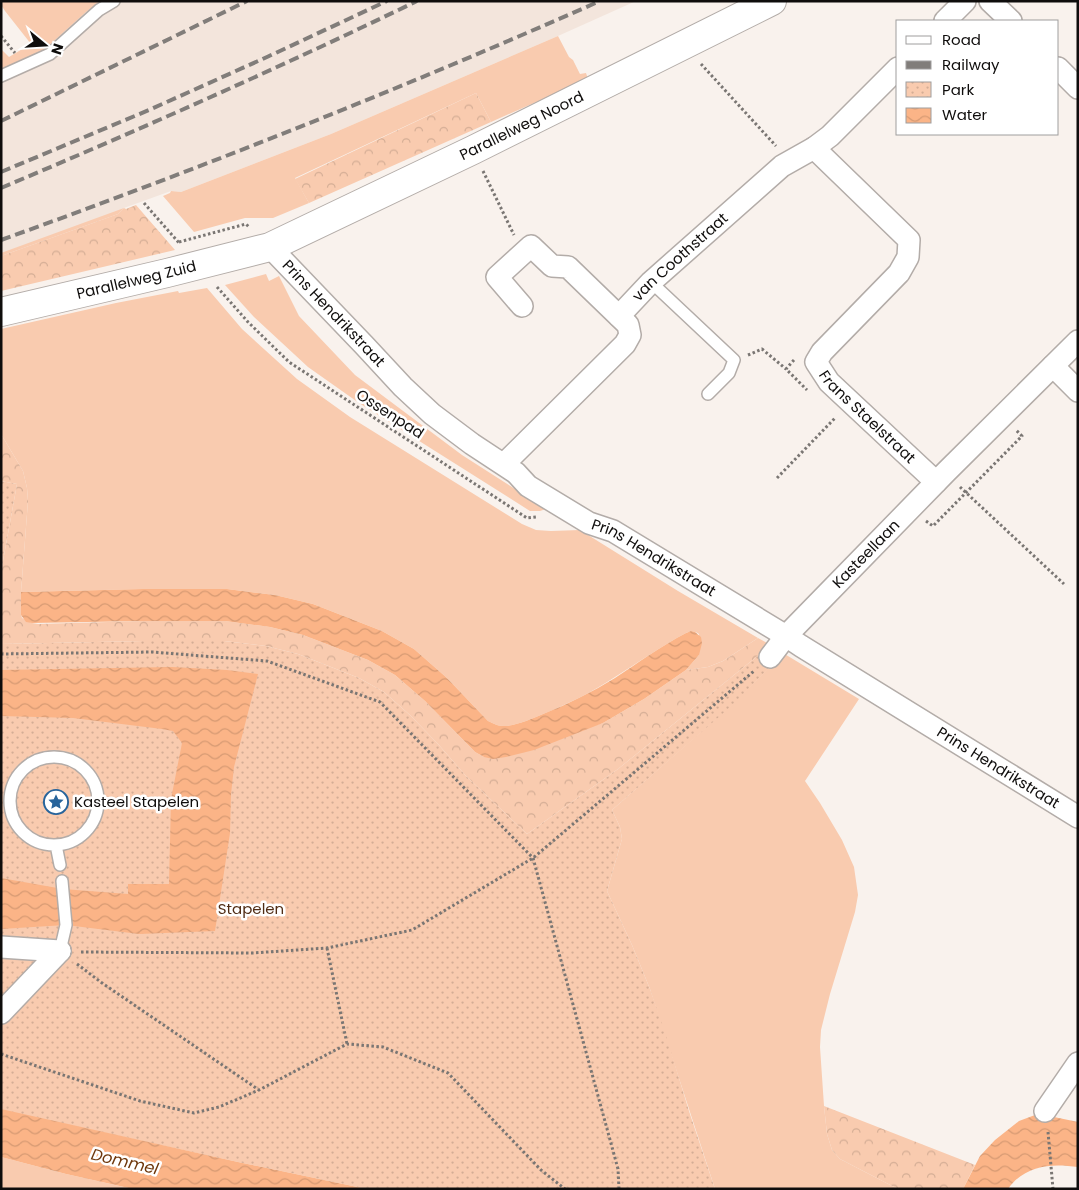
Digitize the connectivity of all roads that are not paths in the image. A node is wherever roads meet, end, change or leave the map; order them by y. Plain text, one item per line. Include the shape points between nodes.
1 (114, 1) edge
2 (772, 1) edge
3 (965, 1) edge
4 (990, 1) edge
5 (946, 20) edge
6 (1009, 20) edge
7 (1059, 69) edge
8 (896, 70) edge
9 (1, 76) edge
10 (1078, 88) edge
11 (814, 148) junction
12 (270, 247) junction
13 (651, 282) junction
14 (522, 306) dead end
15 (1, 312) edge
16 (619, 316) junction
17 (1078, 341) edge
18 (1053, 366) junction
19 (1078, 391) edge
20 (708, 394) dead end
21 (504, 464) junction
22 (941, 477) junction
23 (786, 636) junction
24 (770, 657) road end
25 (1078, 817) edge
26 (56, 845) junction
27 (60, 865) dead end
28 (62, 885) dead end
29 (1, 947) edge
30 (60, 952) junction
31 (1, 1013) edge
32 (1078, 1063) edge
33 (1046, 1111) road end

1 - 9 lane via 99,10 50,54
2 - 12 street, Parallelweg Noord via 474,150
3 - 5 street
4 - 6 street
7 - 10 street
8 - 11 street, van Coothstraat
11 - 13 street, van Coothstraat via 782,166
11 - 22 street, Frans Staelstraat via 909,240 908,257 898,273 816,362 829,382
12 - 15 street, Parallelweg Zuid
12 - 21 street, Prins Hendrikstraat via 432,414
13 - 16 street, van Coothstraat
13 - 20 lane via 734,360 729,373
14 - 16 street via 497,278 531,246 552,266 568,267
16 - 21 street via 628,325 630,335 625,344
17 - 18 street, Kasteellaan
18 - 19 street
18 - 22 street, Kasteellaan
21 - 23 street, Prins Hendrikstraat via 528,486 572,514 613,532
22 - 23 street, Kasteellaan
23 - 24 street, Kasteellaan
23 - 25 street, Prins Hendrikstraat
26 - 26 lane via 70,842 91,825 98,798 86,770 59,757 44,758 19,774 12,788 10,803 12,817 19,828 42,844
26 - 27 lane
28 - 30 lane via 66,925
29 - 30 street
30 - 31 street
32 - 33 street

